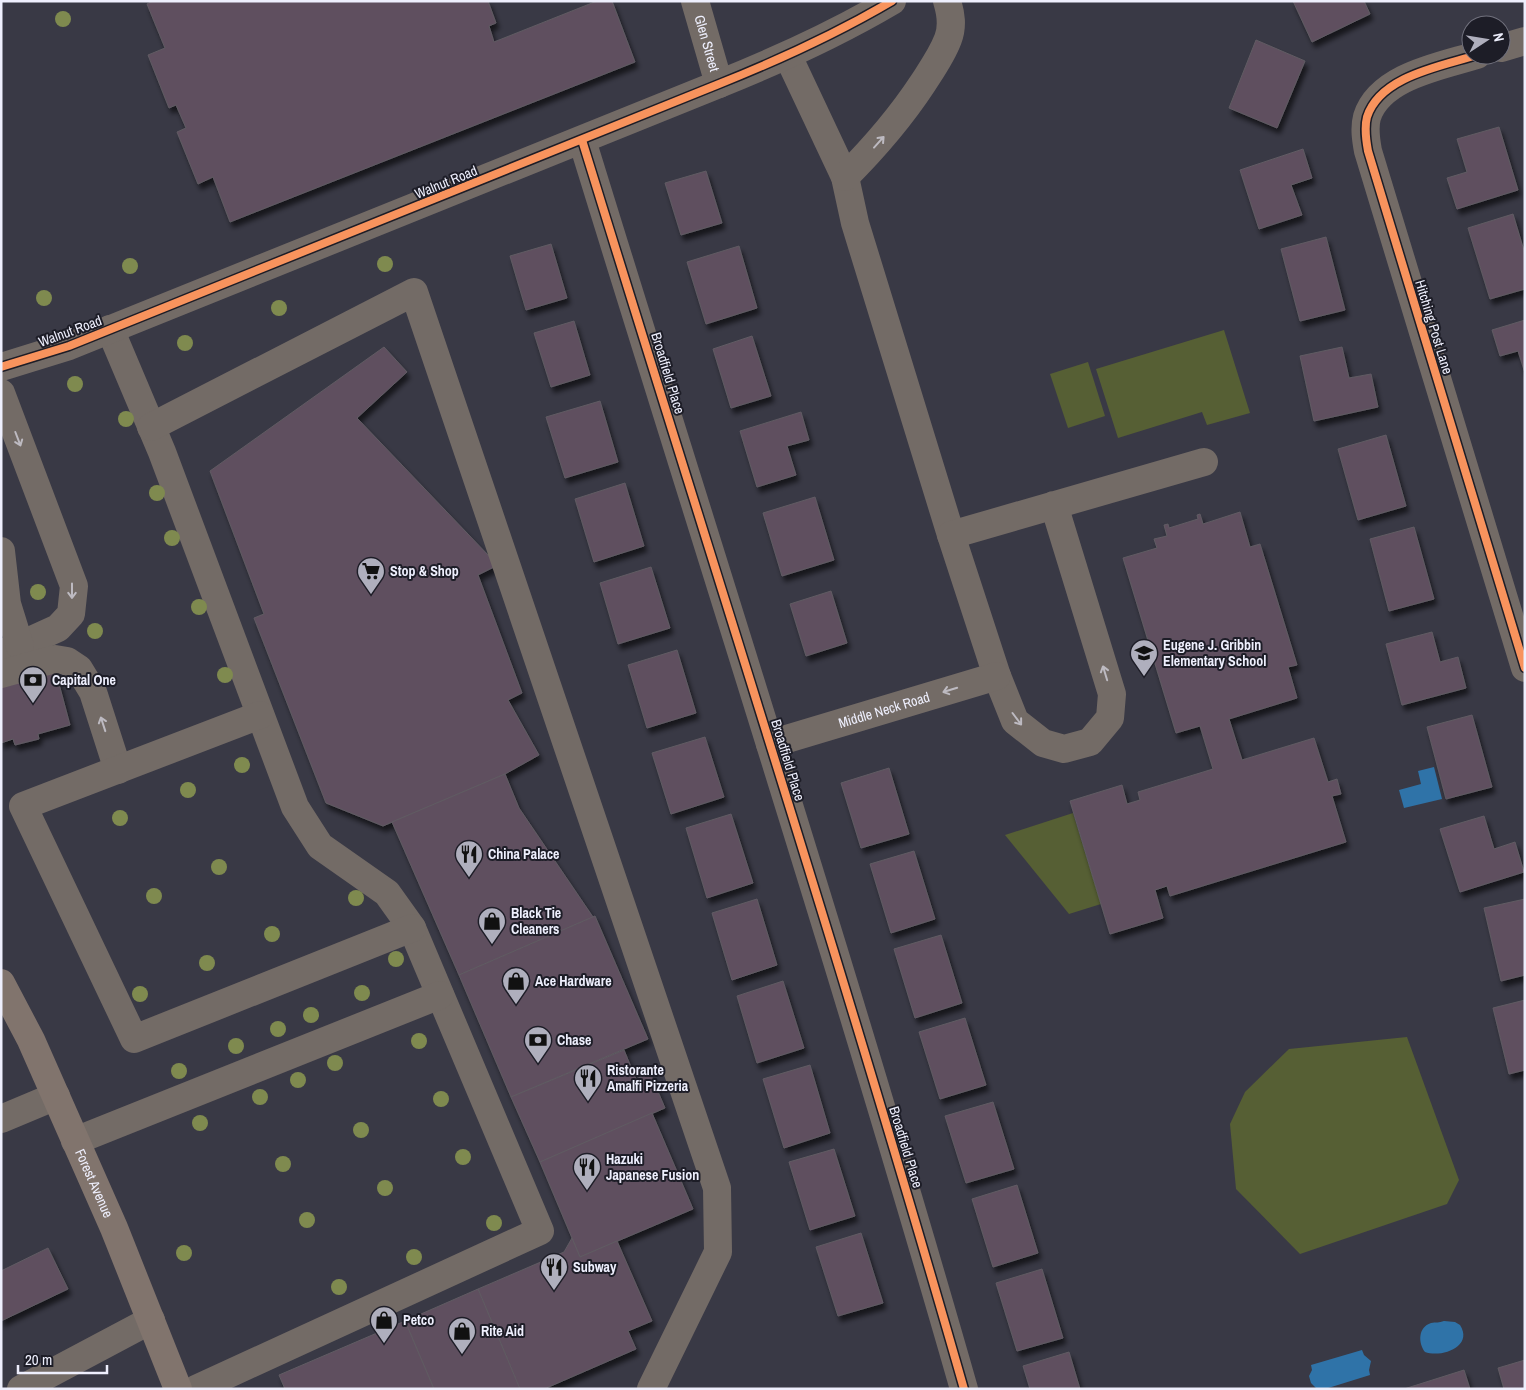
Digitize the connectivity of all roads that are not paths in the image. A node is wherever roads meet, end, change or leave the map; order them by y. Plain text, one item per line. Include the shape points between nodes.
1 (695, 1) edge
2 (892, 1) edge
3 (948, 1) edge
4 (1525, 41) edge
5 (1511, 45) edge
6 (788, 56) junction
7 (1461, 60) edge
8 (719, 84) junction
9 (582, 140) junction
10 (845, 177) junction
11 (110, 329) junction
12 (1, 367) edge
13 (1, 393) edge
14 (151, 427) junction
15 (1204, 462) dead end
16 (1054, 505) junction
17 (951, 535) junction
18 (1, 551) edge
19 (10, 650) edge
20 (1525, 668) edge
21 (1, 674) edge
22 (997, 676) junction
23 (260, 715) junction
24 (770, 744) junction
25 (118, 770) junction
26 (412, 928) junction
27 (4, 992) edge
28 (440, 994) junction
29 (56, 1096) junction
30 (1, 1119) edge
31 (75, 1140) junction
32 (151, 1320) junction
33 (21, 1389) edge
34 (178, 1389) edge
35 (196, 1389) edge
36 (651, 1389) edge
37 (964, 1389) edge

1 - 8 street, Glen Street
2 - 6 street, Walnut Road
10 -> 3 street via 880,142 936,63 948,38 952,18
4 - 5 street
6 - 8 street, Walnut Road
6 - 10 street
7 - 20 street, Hitching Post Lane via 1410,75 1382,95 1367,116 1365,130 1368,151
8 - 9 street, Walnut Road
9 - 11 street, Walnut Road
9 - 24 street, Broadfield Place
10 - 17 street via 855,223
11 - 12 street, Walnut Road via 69,346
11 - 14 street
13 -> 19 street via 74,586 71,614 58,628
14 - 23 street
14 - 36 street via 414,292 717,1188 718,1252
15 - 16 street
16 - 17 street
22 -> 16 street via 1015,721 1043,743 1064,749 1090,742 1110,718 1112,694
17 - 22 street
18 - 19 street
25 -> 21 street via 92,692 78,669 67,661 55,660
22 -> 24 street, Middle Neck Road
23 - 25 street
23 - 26 street via 295,807 320,846 387,893
24 - 37 street, Broadfield Place
25 - 26 street via 22,806 134,1039
26 - 28 street
27 - 29 main road, Forest Avenue
28 - 31 street
28 - 35 street via 540,1230
29 - 30 street
29 - 31 main road, Forest Avenue
31 - 32 main road, Forest Avenue
32 - 33 street
32 - 34 main road, Forest Avenue

